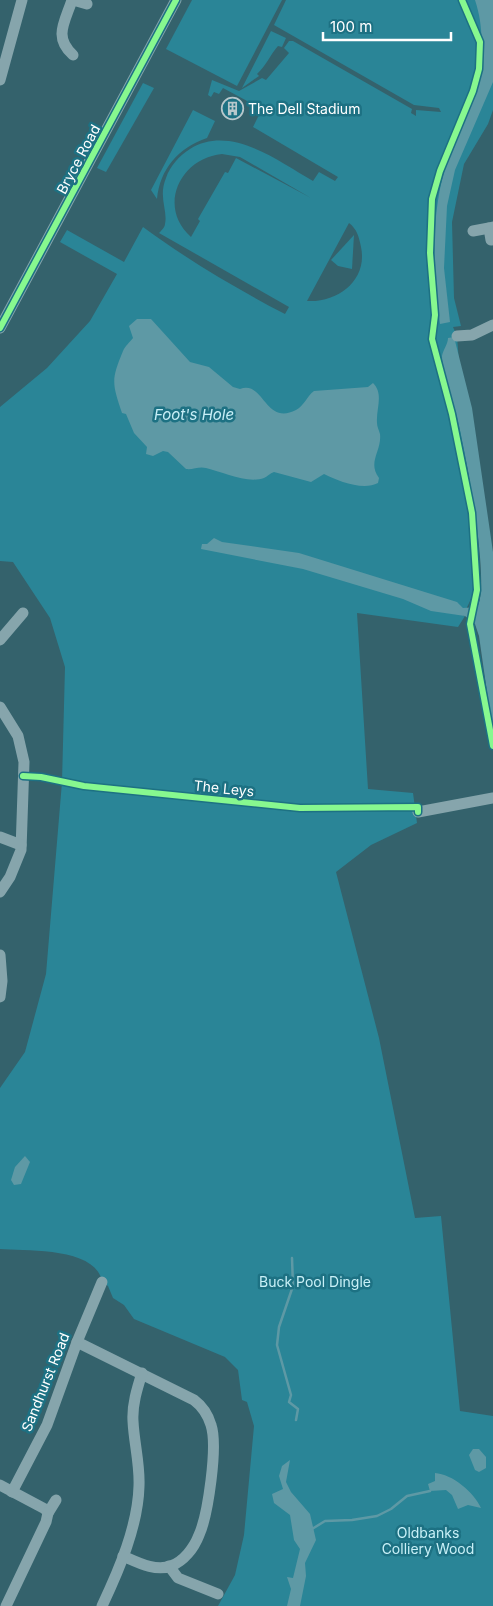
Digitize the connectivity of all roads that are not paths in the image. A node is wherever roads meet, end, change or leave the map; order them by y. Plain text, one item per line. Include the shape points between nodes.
1 (22, 0) edge
2 (73, 0) edge
3 (176, 0) edge
4 (87, 4) dead end
5 (73, 55) dead end
6 (0, 80) edge
7 (491, 228) edge
8 (473, 231) dead end
9 (491, 240) dead end
10 (493, 325) edge
11 (0, 328) edge
12 (457, 336) dead end
13 (23, 613) dead end
14 (0, 640) edge
15 (0, 707) edge
16 (493, 798) edge
17 (418, 812) dead end
18 (0, 838) edge
19 (21, 845) junction
20 (0, 892) edge
21 (0, 955) edge
22 (0, 998) edge
23 (102, 1282) dead end
24 (77, 1342) junction
25 (142, 1373) junction
26 (0, 1485) edge
27 (12, 1492) junction
28 (56, 1500) dead end
29 (48, 1513) junction
30 (123, 1556) junction
31 (169, 1566) junction
32 (215, 1590) dead end
33 (6, 1606) edge
34 (102, 1606) edge

1 - 6 street
2 - 4 street
2 - 5 street via 61,36 62,45
3 - 11 street, Bryce Road
7 - 8 street
7 - 9 street
10 - 12 street via 472,335
13 - 14 street via 11,619
15 - 19 street via 18,736 24,762
16 - 17 street
18 - 19 street
19 - 20 street via 10,877
21 - 22 street
23 - 24 street, Sandhurst Road
24 - 25 street
24 - 27 street, Sandhurst Road via 47,1425
25 - 30 street via 133,1421 138,1502
25 - 31 street via 200,1404 213,1436 204,1521 194,1545
26 - 27 street
27 - 29 street
28 - 29 street
29 - 33 street
30 - 31 street via 143,1564
30 - 34 street
31 - 32 street via 178,1578

